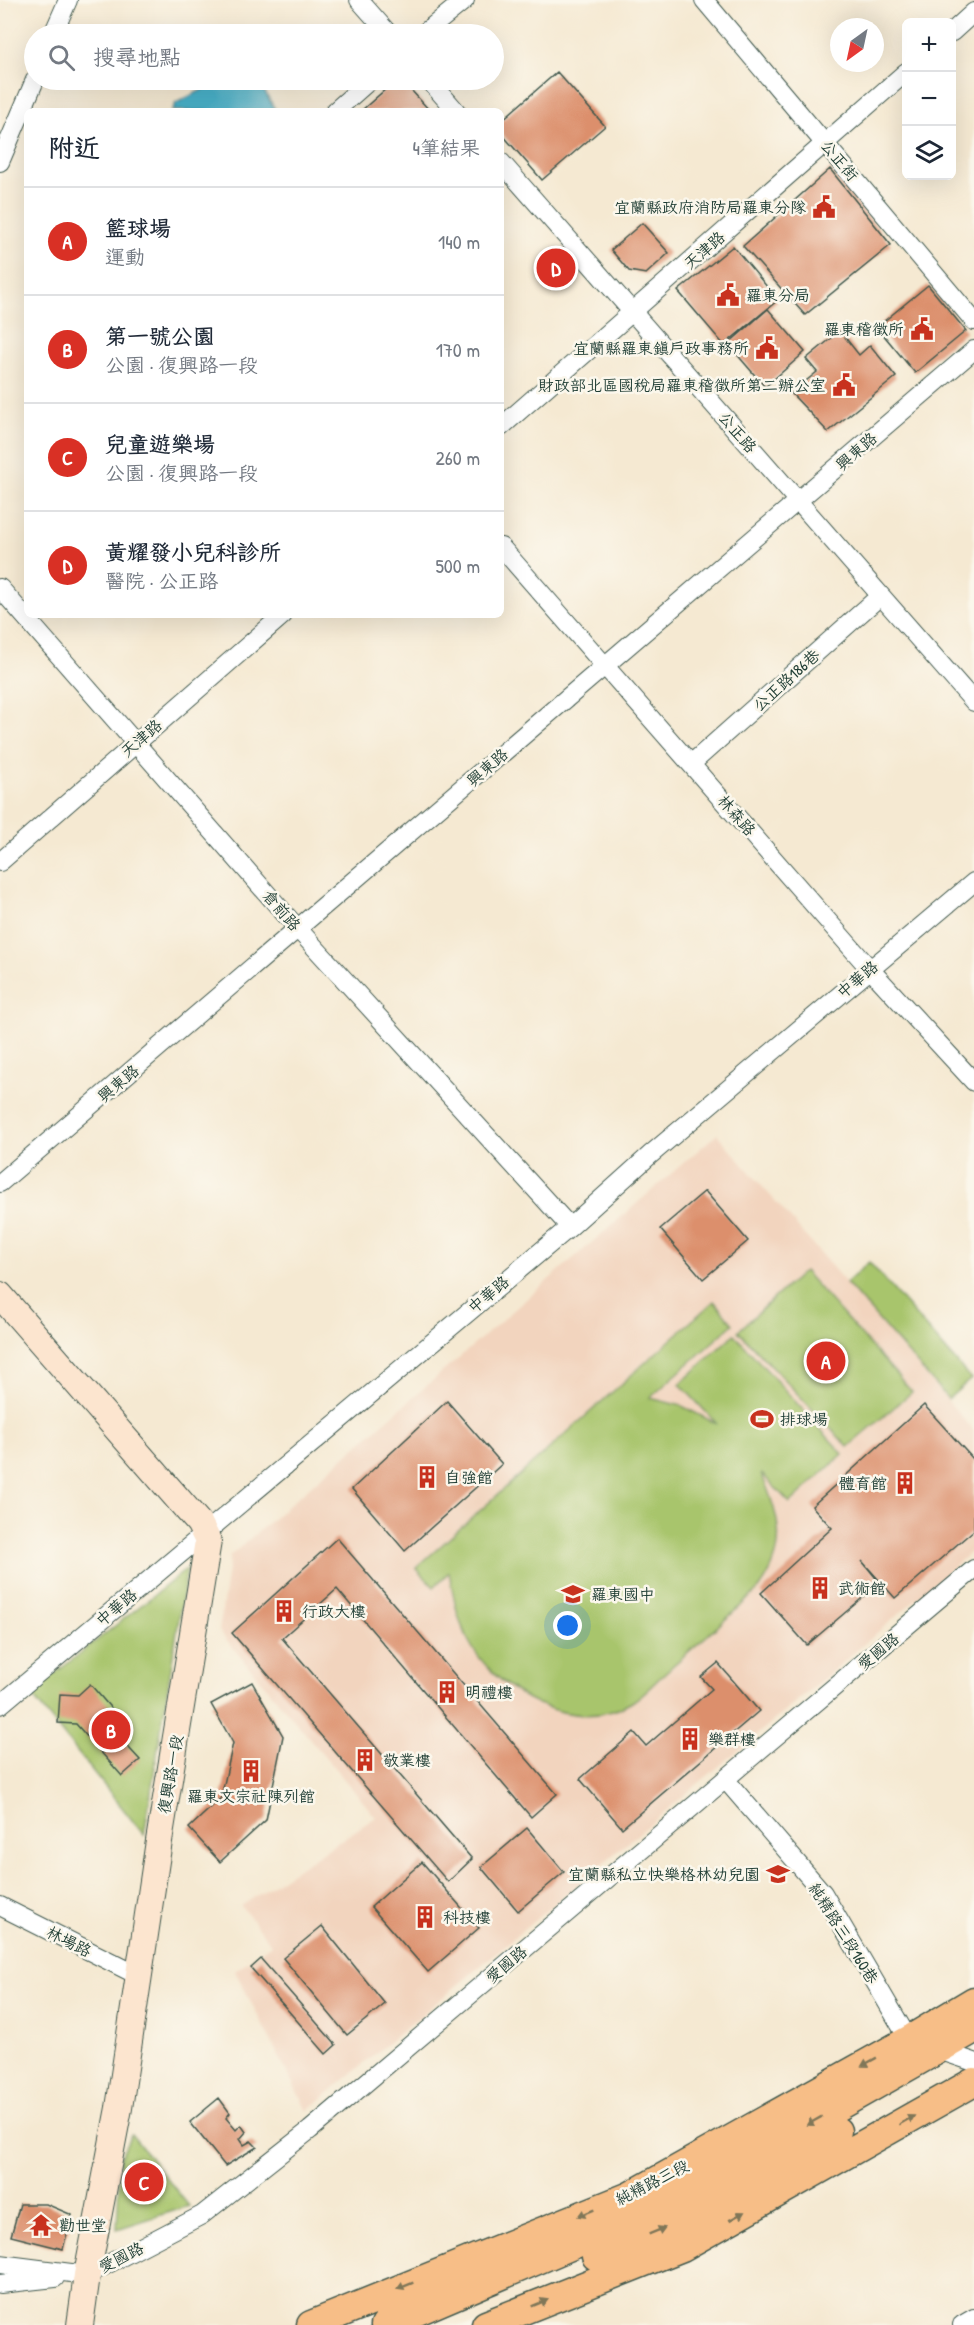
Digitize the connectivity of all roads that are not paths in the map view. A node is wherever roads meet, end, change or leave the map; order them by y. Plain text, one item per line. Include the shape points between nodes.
1 (68, 0) edge
2 (359, 0) edge
3 (465, 0) edge
4 (704, 0) edge
5 (974, 12) edge
6 (57, 24) edge
7 (380, 24) edge
8 (435, 24) edge
9 (956, 28) edge
10 (902, 76) edge
11 (30, 90) edge
12 (359, 90) edge
13 (438, 90) edge
14 (338, 108) edge
15 (453, 108) edge
16 (826, 143) junction
17 (0, 162) edge
18 (504, 165) edge
19 (632, 312) junction
20 (974, 321) edge
21 (974, 350) edge
22 (504, 424) edge
23 (798, 501) junction
24 (504, 550) edge
25 (0, 588) edge
26 (880, 596) junction
27 (24, 615) edge
28 (26, 618) edge
29 (280, 618) edge
30 (605, 666) junction
31 (974, 702) edge
32 (136, 743) junction
33 (691, 764) junction
34 (0, 862) edge
35 (974, 882) edge
36 (298, 929) junction
37 (869, 968) junction
38 (974, 1082) edge
39 (0, 1183) edge
40 (570, 1227) junction
41 (0, 1295) edge
42 (205, 1532) junction
43 (974, 1569) edge
44 (0, 1705) edge
45 (725, 1779) junction
46 (0, 1906) edge
47 (139, 1976) junction
48 (974, 2001) edge
49 (974, 2029) edge
50 (909, 2040) junction
51 (965, 2061) edge
52 (0, 2264) edge
53 (87, 2275) junction
54 (0, 2284) edge
55 (974, 2318) edge
56 (80, 2325) edge
57 (311, 2325) edge
58 (385, 2325) edge
59 (427, 2325) edge
60 (486, 2325) edge
61 (962, 2325) edge

1 - 6 street
2 - 7 street
3 - 8 street
4 - 16 street, 公正街
5 - 9 street
10 - 16 street, 天津路
11 - 17 street
12 - 14 street
13 - 15 street
16 - 19 street, 天津路
16 - 20 street, 公正街
18 - 19 street, 公正路
19 - 22 street, 天津路
19 - 23 street, 公正路
21 - 23 street, 興東路
23 - 26 street, 公正路
23 - 30 street, 興東路
24 - 30 street, 林森路
25 - 27 street, 倉前路
26 - 31 street, 公正路
26 - 33 street, 公正路186巷
28 - 32 street, 倉前路
29 - 32 street, 天津路
30 - 33 street, 林森路
30 - 36 street, 興東路
32 - 34 street, 天津路
32 - 36 street, 倉前路
33 - 37 street, 林森路
35 - 37 street, 中華路
36 - 39 street, 興東路
36 - 40 street, 倉前路
37 - 38 street, 林森路
37 - 40 street, 中華路
40 - 42 street, 中華路
41 - 42 main road
42 - 44 street, 中華路
42 - 47 main road, 復興路一段 via 207,1555
43 - 45 street, 愛國路
45 - 50 street, 純精路三段160巷 via 823,1893
45 - 53 street, 愛國路 via 310,2130 202,2215
46 - 47 street, 林場路
47 - 53 main road, 復興路一段
48 - 50 main road, 純精路三段
49 - 51 main road, 純精路三段
50 - 51 street
50 -> 57 main road, 純精路三段 via 630,2196
51 -> 58 main road, 純精路三段 via 658,2208
59 -> 51 main road, 純精路三段 via 670,2226
60 -> 51 main road, 純精路三段 via 682,2247
52 - 53 street, 愛國路
53 - 54 street
53 - 56 main road, 復興路一段
55 - 61 street

